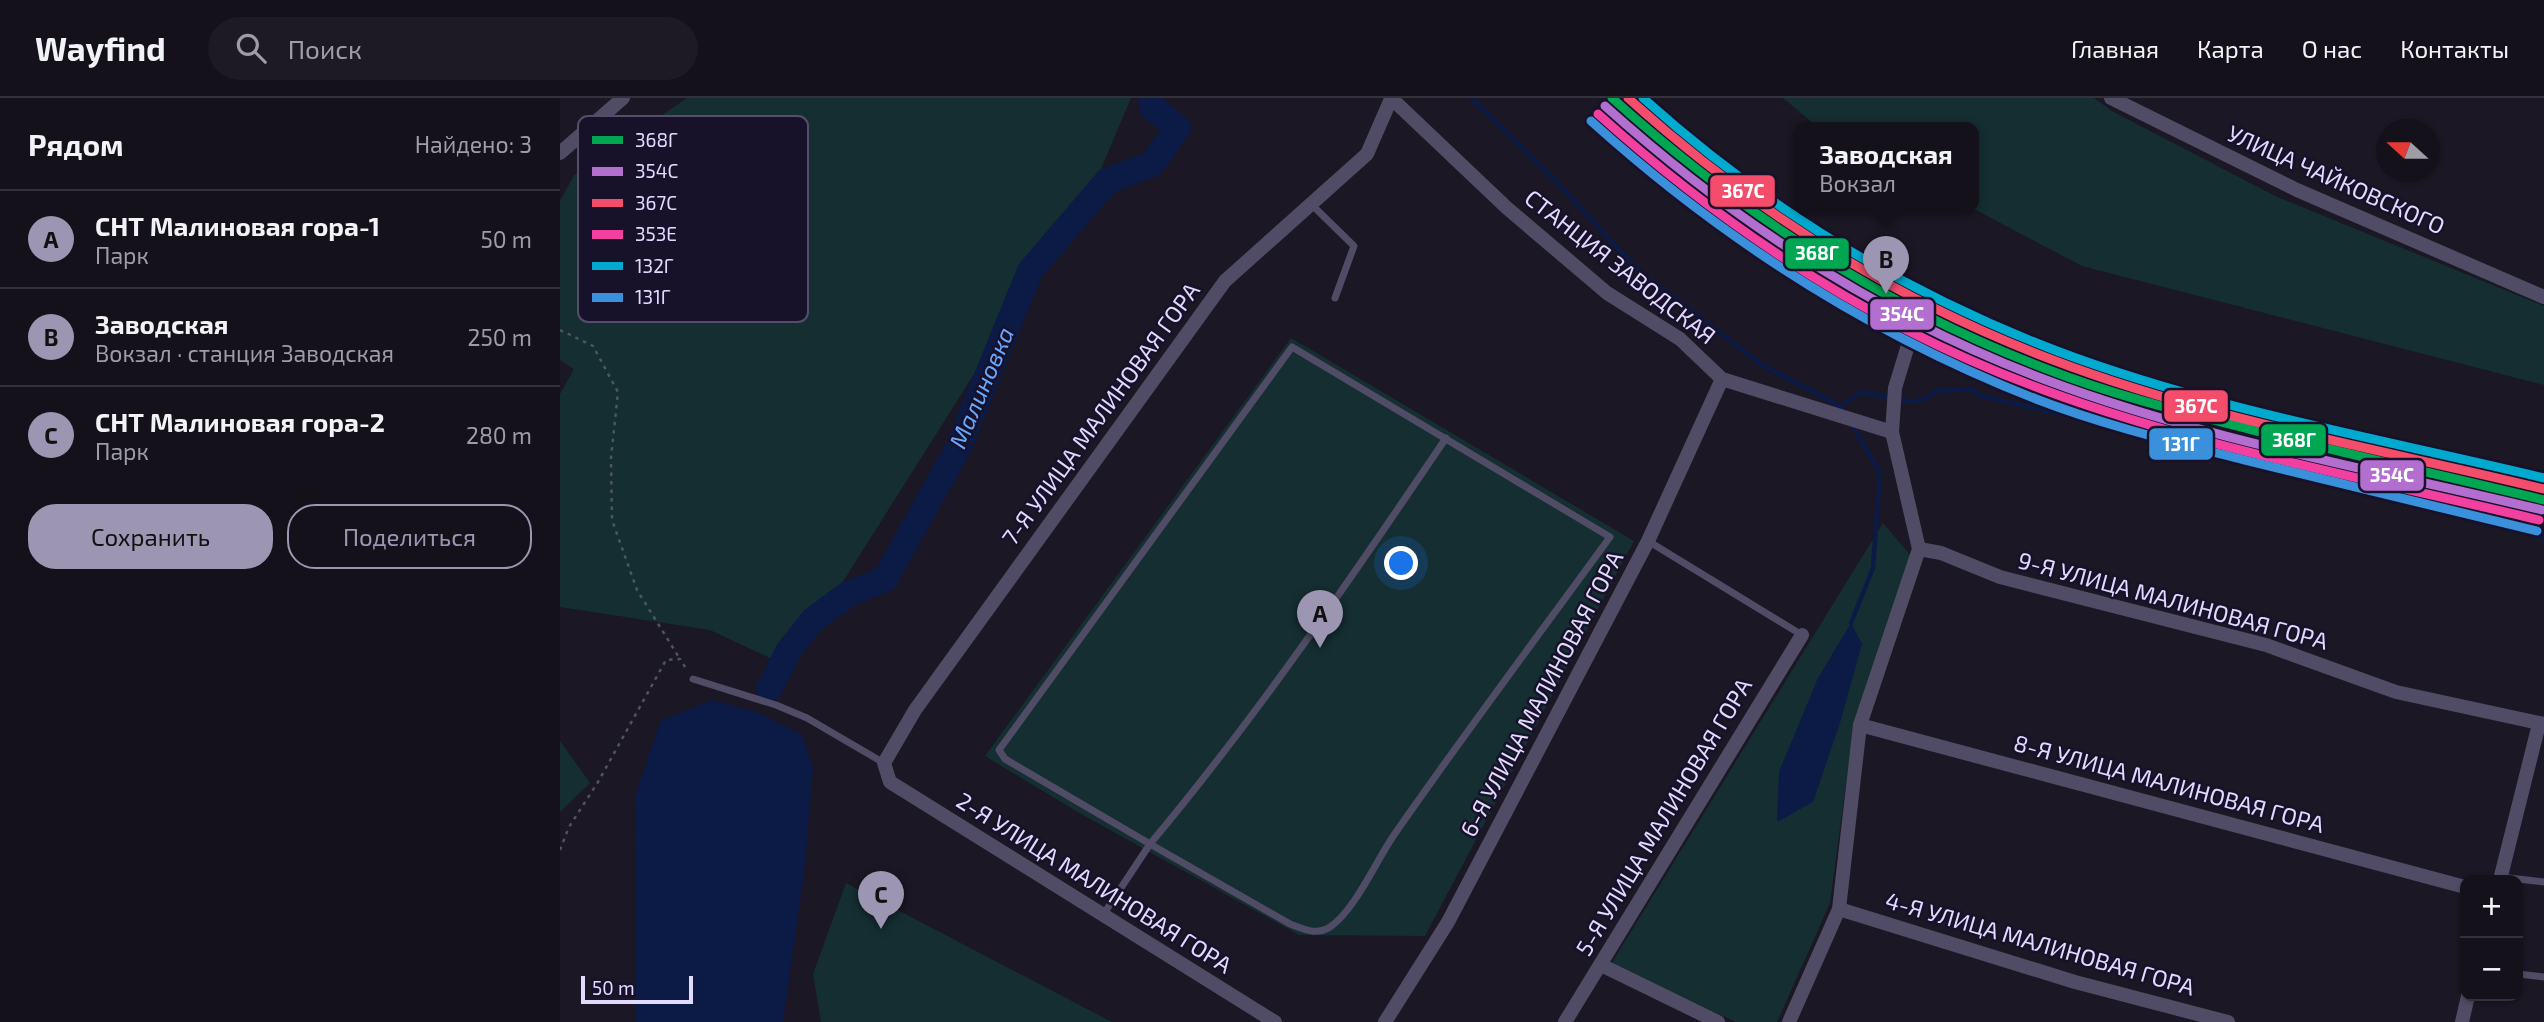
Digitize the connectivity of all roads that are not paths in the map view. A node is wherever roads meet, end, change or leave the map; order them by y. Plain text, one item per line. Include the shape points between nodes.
1 (623, 98) edge
2 (2111, 98) edge
3 (1391, 99) edge
4 (602, 116) edge
5 (578, 137) edge
6 (560, 153) edge
7 (1311, 204) junction
8 (2544, 297) edge
9 (1335, 299) dead end
10 (1909, 342) dead end
11 (1722, 379) junction
12 (1892, 432) junction
13 (1446, 438) junction
14 (1648, 541) junction
15 (1919, 550) junction
16 (1802, 635) joint
17 (693, 679) road end
18 (2541, 724) edge
19 (1860, 725) junction
20 (884, 763) junction
21 (1150, 844) junction
22 (2501, 875) edge
23 (2523, 880) edge
24 (2542, 880) edge
25 (2460, 886) edge
26 (1839, 909) junction
27 (1103, 915) junction
28 (1601, 965) junction
29 (2523, 974) edge
30 (2544, 976) edge
31 (2467, 1001) edge
32 (1275, 1022) edge
33 (1385, 1022) edge
34 (1565, 1022) edge
35 (1717, 1022) edge
36 (1789, 1022) edge
37 (2228, 1022) edge
38 (2462, 1022) edge

1 - 4 street
2 - 8 street, УЛИЦА ЧАЙКОВСКОГО via 2297,190
3 - 7 street, 7-Я УЛИЦА МАЛИНОВАЯ ГОРА via 1367,154
3 - 11 street, СТАНЦИЯ ЗАВОДСКАЯ via 1507,208 1608,293 1680,339
5 - 6 street
7 - 9 lane via 1354,246
7 - 20 street, 7-Я УЛИЦА МАЛИНОВАЯ ГОРА via 1225,281 915,710
10 - 12 street via 1895,388
11 - 12 street, СТАНЦИЯ ЗАВОДСКАЯ
11 - 14 street, 6-Я УЛИЦА МАЛИНОВАЯ ГОРА
12 - 15 street
13 - 21 lane via 1282,678
13 - 21 lane via 1292,346 999,750 1005,759
13 - 21 lane via 1610,537 1400,826 1348,906 1331,926 1308,931
14 - 16 lane
14 - 33 street, 6-Я УЛИЦА МАЛИНОВАЯ ГОРА via 1448,922
15 - 18 street, 9-Я УЛИЦА МАЛИНОВАЯ ГОРА via 1941,553 2000,577 2266,645 2396,692
15 - 19 street
16 - 28 street, 5-Я УЛИЦА МАЛИНОВАЯ ГОРА
17 - 20 lane via 752,695 797,714
18 - 22 street
19 - 25 street, 8-Я УЛИЦА МАЛИНОВАЯ ГОРА
19 - 26 street
20 - 27 street, 2-Я УЛИЦА МАЛИНОВАЯ ГОРА via 890,782
21 - 27 lane
23 - 24 lane
26 - 36 street
26 - 37 street, 4-Я УЛИЦА МАЛИНОВАЯ ГОРА via 2075,982
27 - 32 street, 2-Я УЛИЦА МАЛИНОВАЯ ГОРА
28 - 34 street, 5-Я УЛИЦА МАЛИНОВАЯ ГОРА
28 - 35 street
29 - 30 lane
31 - 38 street

